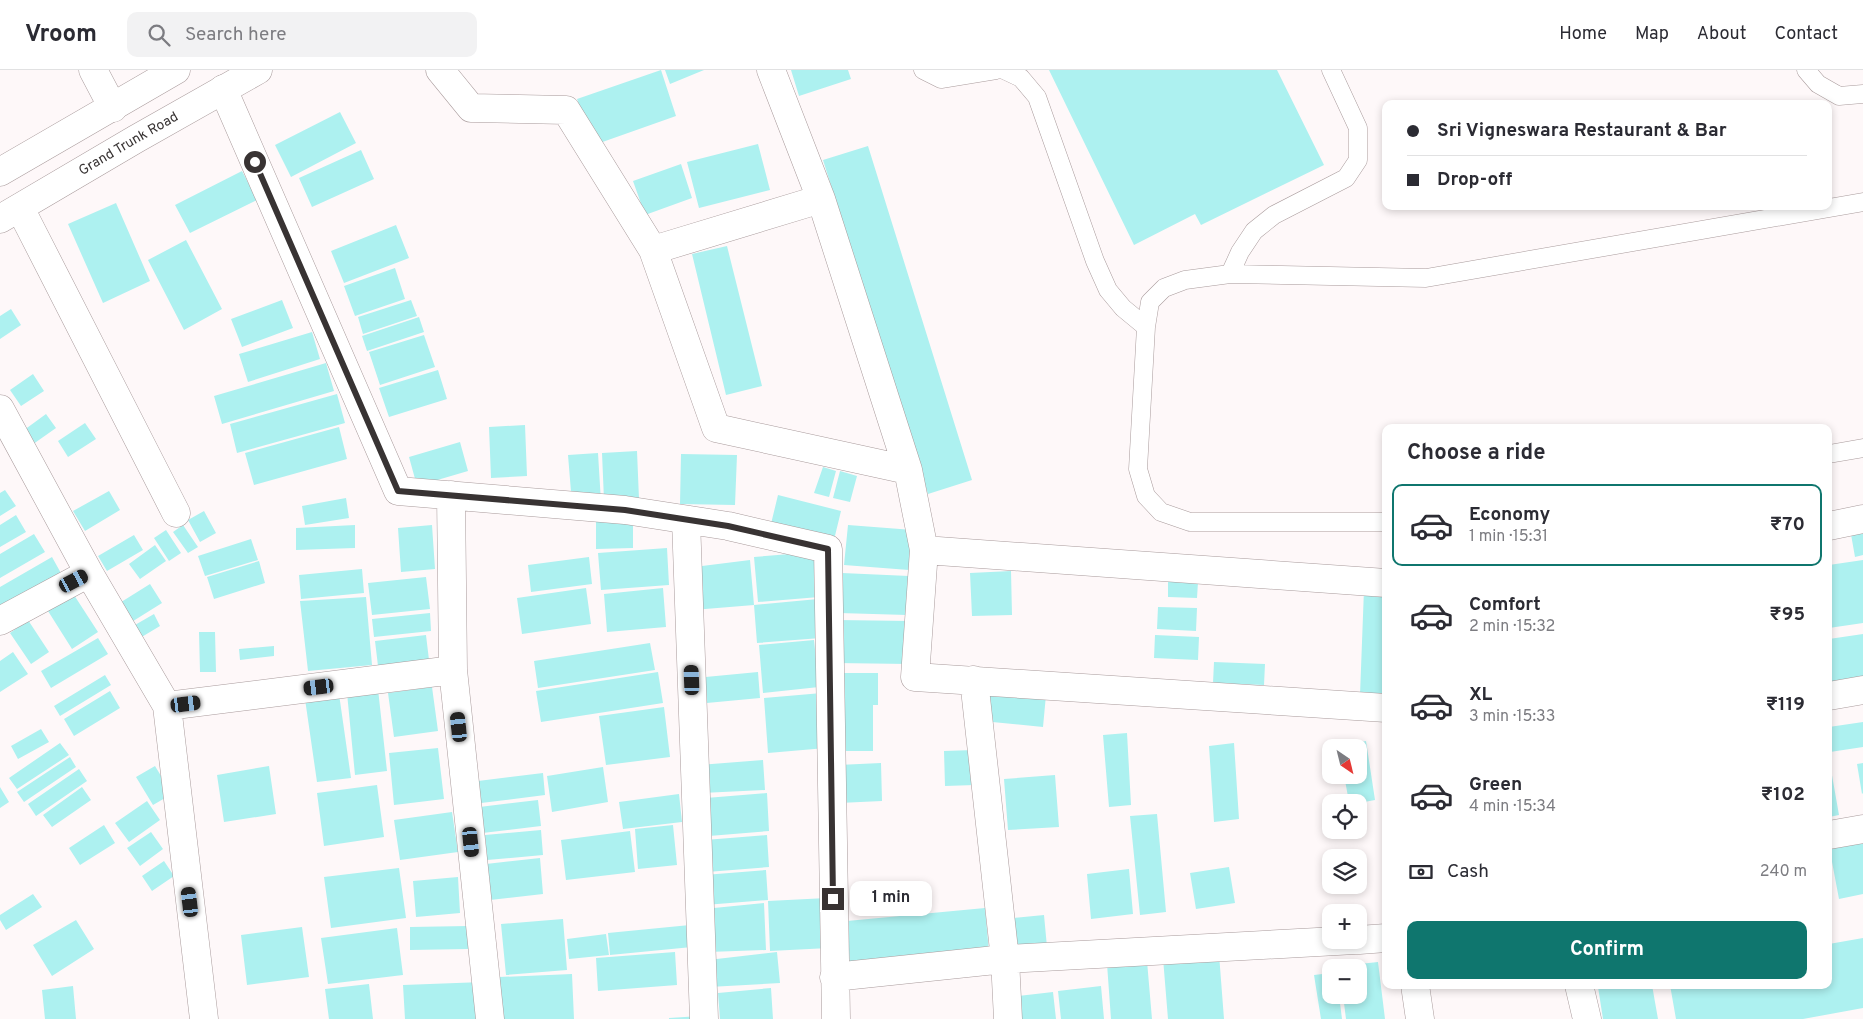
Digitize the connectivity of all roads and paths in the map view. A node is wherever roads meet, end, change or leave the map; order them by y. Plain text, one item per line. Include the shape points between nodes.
1 (93, 70) edge
2 (176, 70) edge
3 (258, 70) edge
4 (440, 70) edge
5 (771, 70) edge
6 (923, 70) edge
7 (996, 70) edge
8 (1004, 70) edge
9 (1331, 70) edge
10 (1806, 70) edge
11 (223, 89) junction
12 (1863, 94) edge
13 (113, 108) junction
14 (0, 172) edge
15 (821, 199) junction
16 (1863, 202) edge
17 (1832, 207) edge
18 (1817, 210) edge
19 (10, 214) edge
20 (653, 250) junction
21 (1230, 274) junction
22 (1146, 327) junction
23 (0, 409) edge
24 (1863, 448) edge
25 (1832, 453) edge
26 (908, 470) junction
27 (451, 495) junction
28 (176, 513) dead end
29 (1863, 519) edge
30 (686, 520) junction
31 (1382, 522) edge
32 (1832, 525) edge
33 (924, 550) junction
34 (89, 573) junction
35 (1382, 584) edge
36 (0, 621) edge
37 (452, 670) junction
38 (974, 680) junction
39 (1863, 690) edge
40 (1832, 695) edge
41 (167, 706) junction
42 (1382, 708) edge
43 (1863, 829) edge
44 (1832, 834) edge
45 (1382, 938) edge
46 (1367, 939) edge
47 (1322, 942) edge
48 (1005, 959) junction
49 (834, 977) junction
50 (1416, 989) edge
51 (1580, 989) edge
52 (204, 1019) edge
53 (490, 1019) edge
54 (704, 1019) edge
55 (836, 1019) edge
56 (1008, 1019) edge
57 (1420, 1019) edge
58 (1588, 1019) edge

1 - 13 street
2 - 13 street
3 - 11 street, Grand Trunk Road
4 - 20 street via 472,108 566,110
5 - 15 street
6 - 7 lane via 941,79
8 - 22 lane via 1021,78 1037,97 1094,261 1108,290
9 - 21 lane via 1358,128 1358,160 1346,178 1274,214 1254,232
10 - 12 lane via 1818,84 1839,96
11 - 19 street, Grand Trunk Road
11 - 27 street via 398,491
13 - 14 street
15 - 20 street
15 - 26 street
16 - 17 lane
18 - 21 lane via 1426,278
19 - 28 street
20 - 26 street via 716,428
21 - 22 lane via 1185,280 1164,288 1150,302
22 - 31 lane via 1138,469 1146,496 1161,512 1190,522
23 - 34 street
24 - 25 lane
26 - 33 street
27 - 30 street via 625,510
27 - 37 street
29 - 32 street
30 - 49 street via 728,526 828,549
30 - 54 street
33 - 35 street
33 - 38 street via 915,677
34 - 36 street
34 - 41 street
37 - 41 street
37 - 53 street
38 - 42 street
38 - 48 street
39 - 40 street
41 - 52 street
43 - 44 street
45 - 46 street
47 - 48 street
48 - 49 street
48 - 56 street
49 - 55 street
50 - 57 street
51 - 58 street

